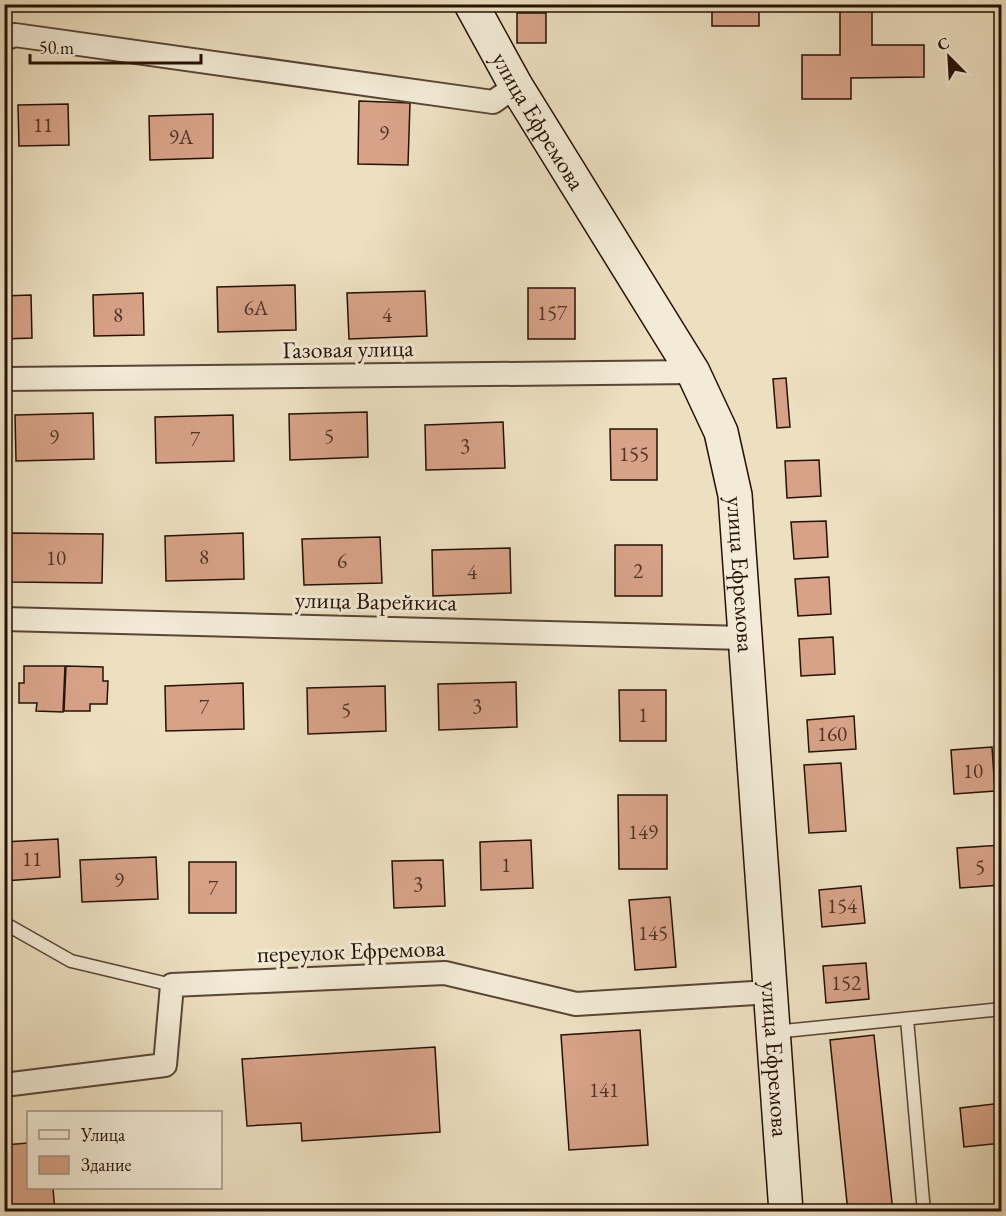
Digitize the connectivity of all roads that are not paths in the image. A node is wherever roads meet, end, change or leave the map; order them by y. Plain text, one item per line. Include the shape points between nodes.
1 (471, 4) edge
2 (4, 39) edge
3 (516, 86) junction
4 (693, 372) junction
5 (4, 379) edge
6 (4, 619) edge
7 (745, 638) junction
8 (4, 923) edge
9 (172, 985) junction
10 (770, 992) junction
11 (1002, 1010) edge
12 (907, 1019) junction
13 (773, 1032) junction
14 (4, 1085) edge
15 (786, 1212) edge
16 (924, 1212) edge

1 - 3 street, улица Ефремова
2 - 3 street via 15,35 493,102
3 - 4 street, улица Ефремова
4 - 5 street, Газовая улица
4 - 7 street, улица Ефремова via 721,432 735,495
6 - 7 street, улица Варейкиса
7 - 10 street, улица Ефремова
8 - 9 lane via 71,961
9 - 10 street, переулок Ефремова via 445,972 576,1004
9 - 14 street via 165,1065
10 - 13 street, улица Ефремова
11 - 12 lane
12 - 13 lane
12 - 16 lane
13 - 15 street, улица Ефремова

